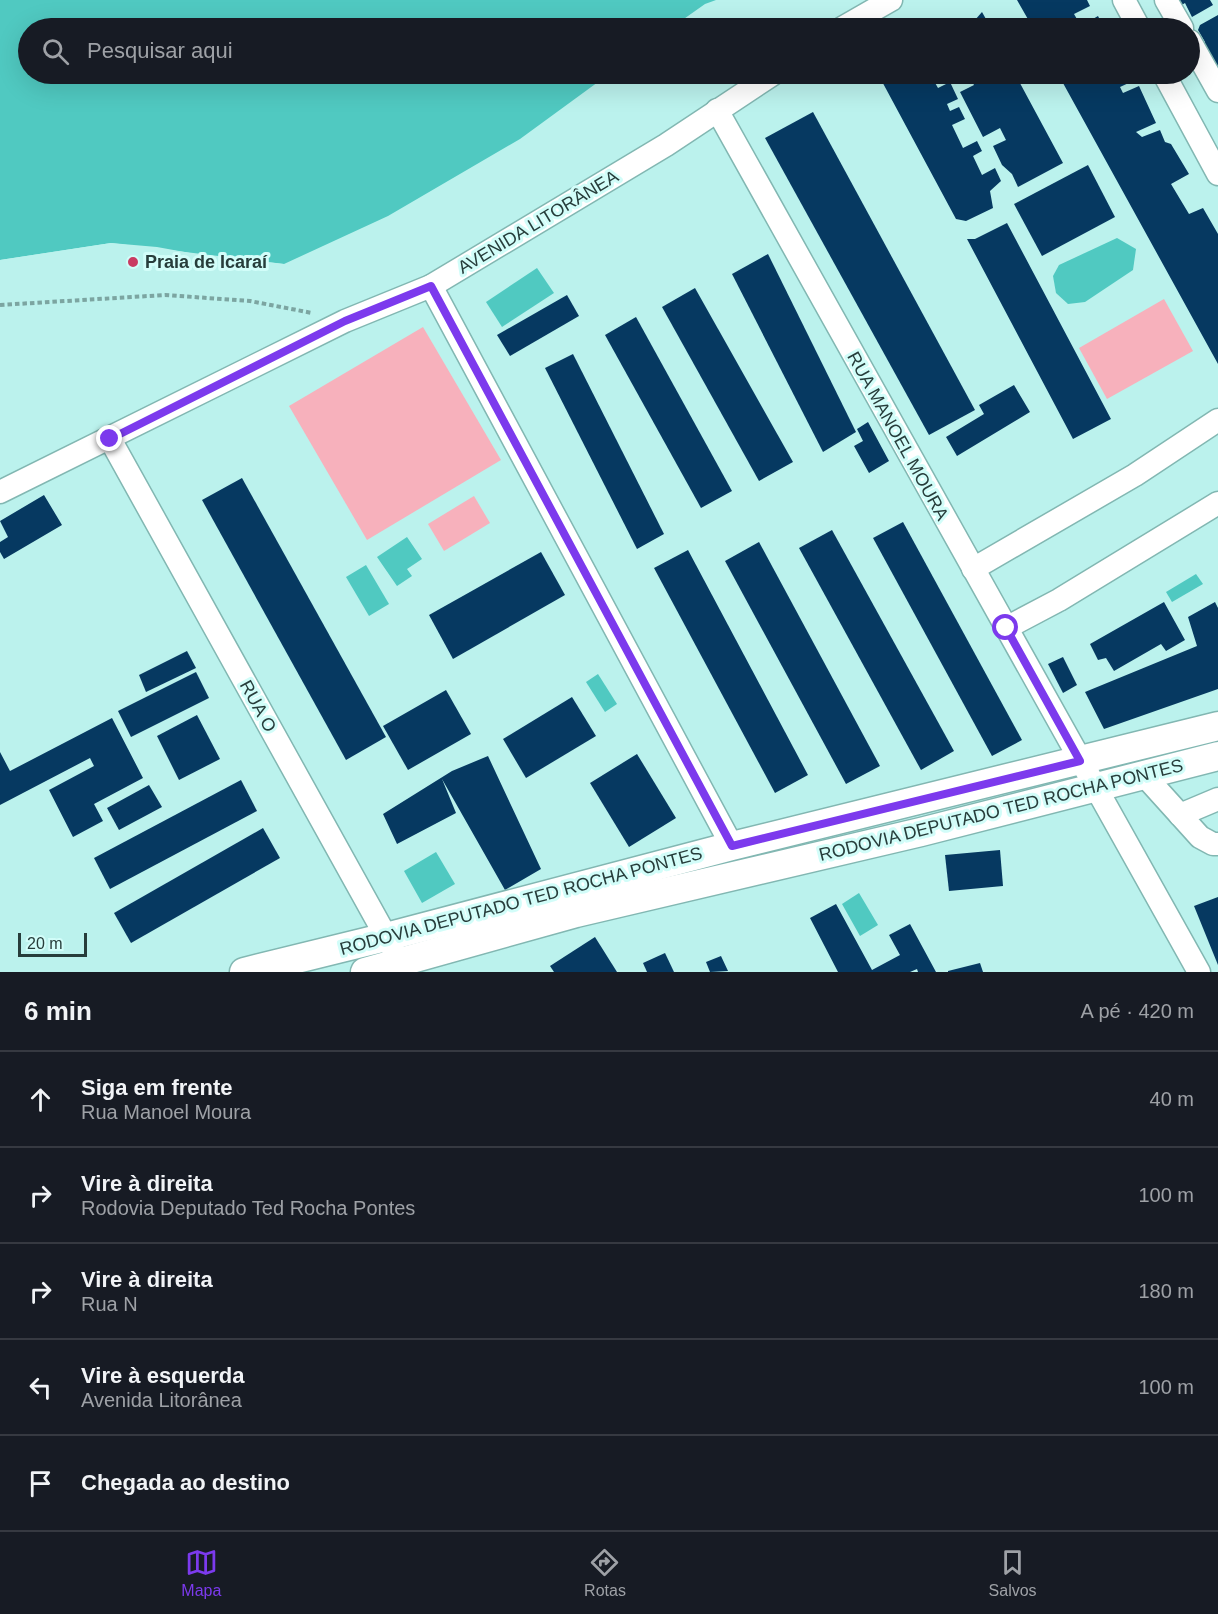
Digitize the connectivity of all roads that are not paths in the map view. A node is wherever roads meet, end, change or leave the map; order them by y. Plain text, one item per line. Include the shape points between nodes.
1 (891, 0) edge
2 (1124, 0) edge
3 (1166, 0) edge
4 (860, 18) edge
5 (1134, 18) edge
6 (1176, 18) edge
7 (1200, 59) edge
8 (758, 84) edge
9 (1169, 84) edge
10 (1218, 91) edge
11 (717, 110) junction
12 (1218, 174) edge
13 (431, 286) junction
14 (1218, 420) edge
15 (110, 439) junction
16 (0, 492) edge
17 (1218, 503) edge
18 (973, 569) junction
19 (1006, 628) junction
20 (1218, 726) edge
21 (1218, 756) edge
22 (1080, 761) junction
23 (1144, 775) junction
24 (1095, 788) junction
25 (1218, 799) edge
26 (1180, 815) junction
27 (1218, 844) edge
28 (732, 846) junction
29 (386, 937) junction
30 (404, 968) edge
31 (244, 972) edge
32 (365, 972) edge
33 (1199, 972) edge

1 - 4 street
2 - 5 street
3 - 6 street
7 - 10 street
8 - 11 street, AVENIDA LITORÂNEA
9 - 12 street
11 - 13 street, AVENIDA LITORÂNEA via 666,145
11 - 18 street, RUA MANOEL MOURA
13 - 15 street, AVENIDA LITORÂNEA via 345,321
13 - 28 street
14 - 18 street via 1135,475
15 - 16 street, AVENIDA LITORÂNEA
15 - 29 street, RUA O
17 - 19 street
18 - 19 street, RUA MANOEL MOURA
19 - 22 street, RUA MANOEL MOURA
20 - 22 main road, RODOVIA DEPUTADO TED ROCHA PONTES
21 - 23 main road, RODOVIA DEPUTADO TED ROCHA PONTES
22 - 24 street, RUA MANOEL MOURA
22 - 28 main road, RODOVIA DEPUTADO TED ROCHA PONTES
23 - 24 main road, RODOVIA DEPUTADO TED ROCHA PONTES
23 - 26 street
24 - 30 main road, RODOVIA DEPUTADO TED ROCHA PONTES via 576,914
24 - 33 street, RUA MANOEL MOURA
25 - 26 street
26 - 27 street via 1200,837
28 - 29 main road, RODOVIA DEPUTADO TED ROCHA PONTES
29 - 30 street, RUA O
29 - 31 main road, RODOVIA DEPUTADO TED ROCHA PONTES
30 - 32 main road, RODOVIA DEPUTADO TED ROCHA PONTES

